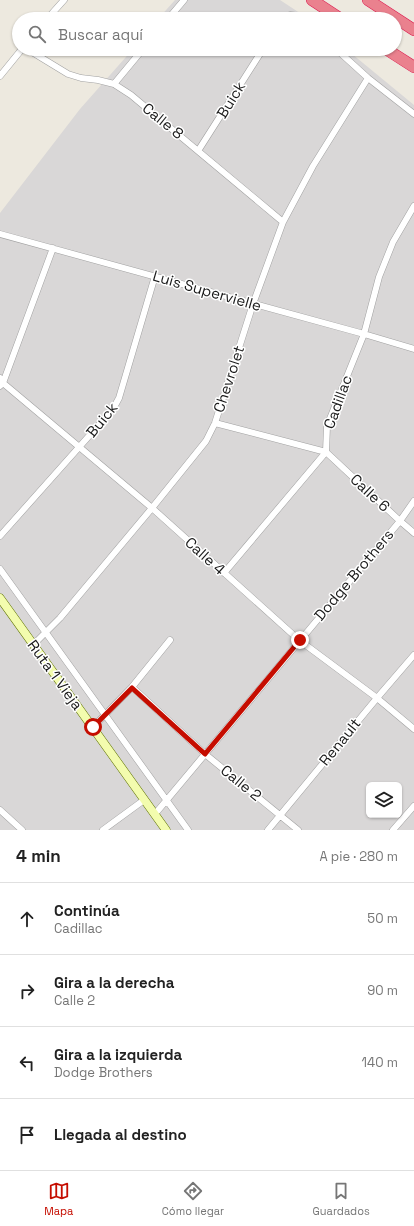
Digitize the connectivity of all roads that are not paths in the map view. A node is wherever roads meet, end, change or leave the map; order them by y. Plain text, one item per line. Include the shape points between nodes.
1 (64, 0) edge
2 (184, 0) edge
3 (312, 0) edge
4 (368, 0) edge
5 (54, 12) edge
6 (174, 12) edge
7 (330, 12) edge
8 (386, 12) edge
9 (402, 22) edge
10 (414, 30) edge
11 (16, 56) edge
12 (38, 56) edge
13 (137, 56) edge
14 (259, 56) edge
15 (344, 56) edge
16 (397, 56) edge
17 (414, 67) edge
18 (0, 76) edge
19 (368, 78) junction
20 (114, 84) junction
21 (414, 114) edge
22 (198, 151) junction
23 (414, 206) edge
24 (283, 222) junction
25 (0, 234) edge
26 (53, 248) junction
27 (155, 276) junction
28 (253, 304) junction
29 (364, 334) junction
30 (414, 349) edge
31 (1, 382) edge
32 (215, 423) junction
33 (79, 448) junction
34 (326, 452) junction
35 (414, 502) edge
36 (152, 508) junction
37 (400, 521) junction
38 (414, 533) edge
39 (0, 536) edge
40 (0, 570) edge
41 (224, 573) junction
42 (0, 598) edge
43 (45, 632) junction
44 (170, 640) dead end
45 (300, 640) junction
46 (34, 644) junction
47 (414, 654) edge
48 (132, 688) junction
49 (377, 698) junction
50 (105, 715) junction
51 (93, 727) junction
52 (414, 729) edge
53 (205, 754) junction
54 (144, 800) junction
55 (166, 800) junction
56 (414, 806) edge
57 (0, 810) edge
58 (155, 814) junction
59 (281, 815) junction
60 (22, 830) edge
61 (103, 830) edge
62 (166, 830) edge
63 (188, 830) edge
64 (268, 830) edge
65 (298, 830) edge
66 (394, 830) edge

1 - 5 street
2 - 6 street
3 - 7 highway
4 - 8 highway
9 - 10 highway
11 - 18 street
12 - 20 street, Calle 8 via 68,74
13 - 20 street
14 - 22 street, Buick
15 - 19 street
16 - 17 highway
19 - 21 street
19 - 24 street, Chevrolet via 313,166
20 - 22 street, Calle 8
22 - 24 street, Calle 8
23 - 29 street, Cadillac via 393,242 379,277
24 - 28 street, Chevrolet
25 - 26 street, Luis Supervielle
26 - 27 street, Luis Supervielle
26 - 31 street
27 - 28 street, Luis Supervielle
27 - 33 street, Buick via 120,398
28 - 29 street, Luis Supervielle
28 - 32 street, Chevrolet
29 - 30 street, Luis Supervielle
29 - 34 street, Cadillac via 327,426
31 - 33 street, Calle 4
32 - 34 street
32 - 36 street, Chevrolet via 206,442
33 - 36 street, Calle 4
33 - 39 street, Buick
34 - 37 street, Calle 6
34 - 41 street
35 - 37 street, Dodge Brothers
36 - 41 street, Calle 4
36 - 43 street, Chevrolet via 60,618
37 - 38 street, Calle 6
37 - 45 street, Dodge Brothers
40 - 43 street
41 - 45 street, Calle 4
42 - 46 street, Ruta 1 Vieja
43 - 46 street, Chevrolet
43 - 50 street
44 - 48 street
45 - 49 street, Calle 4
45 - 53 street, Dodge Brothers
46 - 51 street, Ruta 1 Vieja
47 - 49 street, Renault
48 - 50 street
48 - 53 street, Calle 2
49 - 52 street, Calle 4
49 - 59 street, Renault
50 - 51 street
50 - 55 street
51 - 54 street, Ruta 1 Vieja
53 - 55 street, Dodge Brothers
53 - 59 street, Calle 2
54 - 58 street, Ruta 1 Vieja
54 - 61 street
55 - 58 street, Dodge Brothers
55 - 63 street
56 - 66 street
57 - 60 street
58 - 62 street, Ruta 1 Vieja
59 - 64 street, Renault
59 - 65 street, Calle 2

